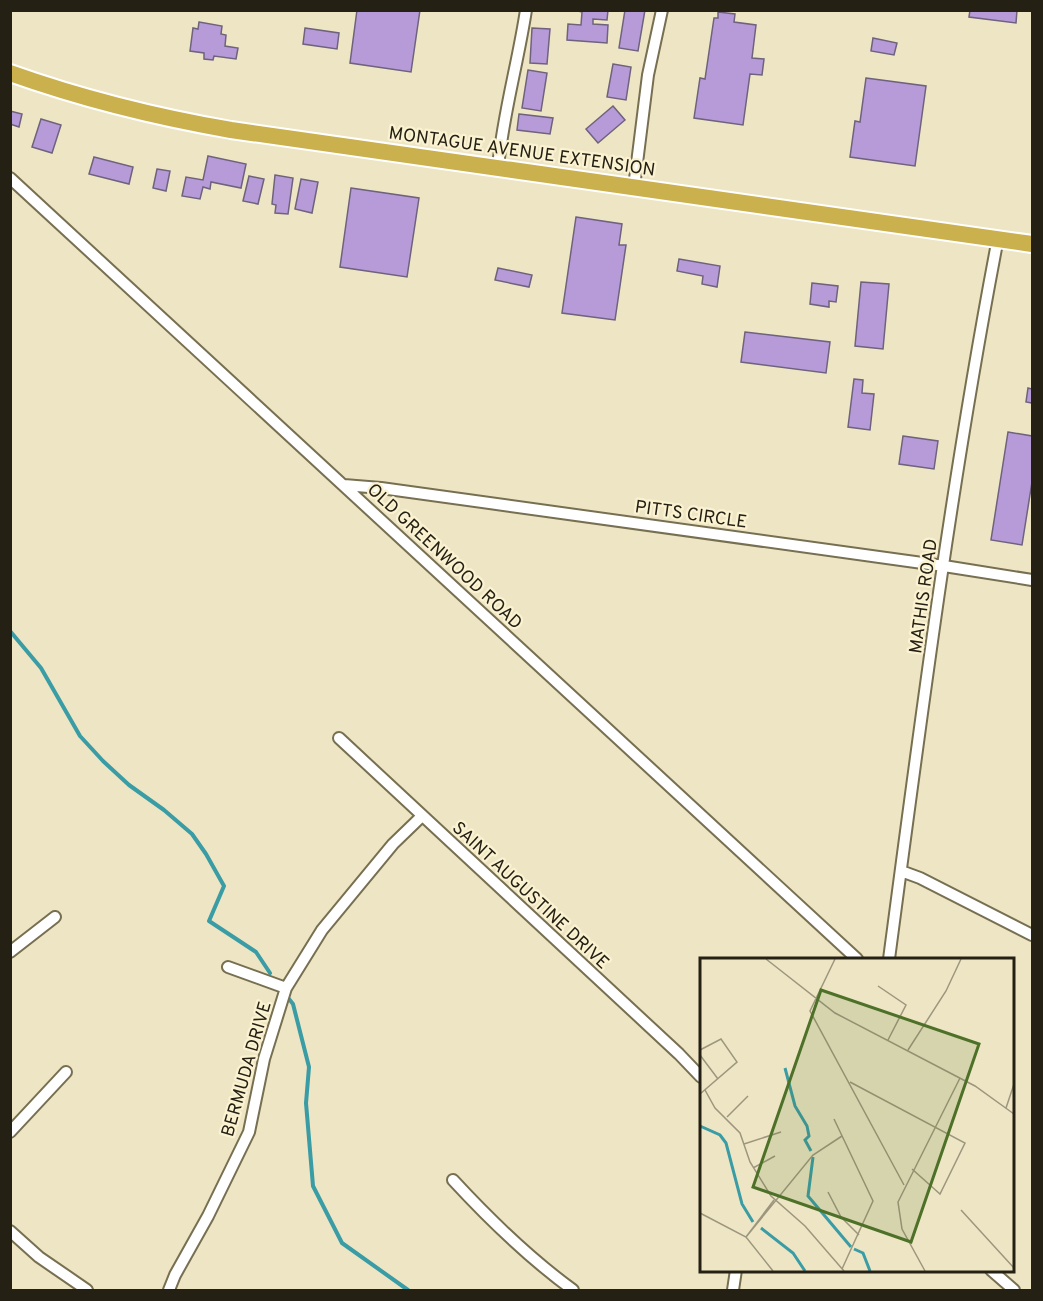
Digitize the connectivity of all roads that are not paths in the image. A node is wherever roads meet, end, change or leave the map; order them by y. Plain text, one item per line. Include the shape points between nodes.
1 (526, 10) edge
2 (662, 10) edge
3 (10, 73) edge
4 (498, 167) junction
5 (10, 178) edge
6 (634, 187) junction
7 (999, 238) junction
8 (1032, 244) edge
9 (344, 484) junction
10 (944, 566) junction
11 (1032, 580) edge
12 (339, 738) dead end
13 (422, 816) junction
14 (901, 871) junction
15 (55, 917) dead end
16 (1032, 935) edge
17 (10, 952) edge
18 (856, 958) edge
19 (889, 958) edge
20 (228, 967) dead end
21 (286, 988) junction
22 (66, 1072) dead end
23 (700, 1076) edge
24 (10, 1132) edge
25 (453, 1180) dead end
26 (10, 1231) edge
27 (736, 1271) edge
28 (993, 1271) edge
29 (87, 1290) edge
30 (169, 1290) edge
31 (573, 1290) edge
32 (733, 1290) edge
33 (1014, 1290) edge

1 - 4 street
2 - 6 street via 648,75
3 - 4 highway, MONTAGUE AVENUE EXTENSION via 87,98 183,121
4 - 6 highway, MONTAGUE AVENUE EXTENSION
5 - 9 street, OLD GREENWOOD ROAD
6 - 7 highway, MONTAGUE AVENUE EXTENSION
7 - 8 highway, MONTAGUE AVENUE EXTENSION
7 - 10 street, MATHIS ROAD
9 - 10 street, PITTS CIRCLE
9 - 18 street, OLD GREENWOOD ROAD
10 - 11 street, PITTS CIRCLE
10 - 14 street, MATHIS ROAD
12 - 13 street, SAINT AUGUSTINE DRIVE
13 - 21 street, BERMUDA DRIVE via 393,844 322,930
13 - 23 street, SAINT AUGUSTINE DRIVE
14 - 16 street
14 - 19 street, MATHIS ROAD
15 - 17 street
20 - 21 street
21 - 30 street, BERMUDA DRIVE via 264,1059 249,1132
22 - 24 street
25 - 31 street via 546,1271
26 - 29 street
27 - 32 street
28 - 33 street

